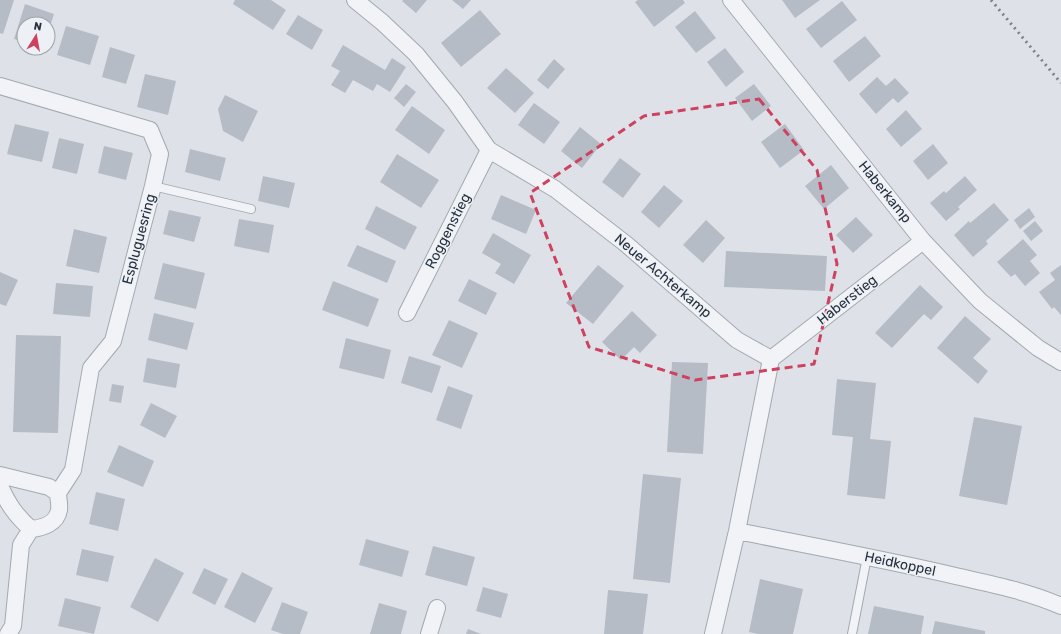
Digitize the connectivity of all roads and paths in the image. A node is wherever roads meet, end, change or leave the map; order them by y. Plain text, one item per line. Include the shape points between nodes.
1 (355, 0) edge
2 (731, 0) edge
3 (0, 86) edge
4 (489, 150) junction
5 (153, 186) junction
6 (251, 209) dead end
7 (923, 241) junction
8 (407, 313) dead end
9 (771, 359) junction
10 (1061, 362) edge
11 (0, 475) edge
12 (0, 486) edge
13 (58, 493) junction
14 (31, 529) junction
15 (737, 531) junction
16 (866, 556) junction
17 (1061, 606) edge
18 (437, 608) dead end
19 (8, 634) edge
20 (429, 634) edge
21 (713, 634) edge
22 (852, 634) edge

1 - 4 street, Neuer Achterkamp via 416,54
2 - 7 street, Haberkamp
3 - 5 street, Espluguesring via 150,130 160,154
4 - 8 street, Roggenstieg
4 - 9 street, Neuer Achterkamp via 555,189 626,244 737,340
5 - 6 lane
5 - 13 street, Espluguesring via 113,341 91,368 73,470
7 - 9 street, Haberstieg
7 - 10 street, Haberkamp via 980,301 1038,348
9 - 15 street
11 - 13 street via 49,487
12 - 14 street via 18,518
13 - 14 street via 59,510 52,522 41,528
14 - 19 street via 21,545 13,626
15 - 16 street, Heidkoppel
15 - 21 street
16 - 17 street, Heidkoppel via 997,586 1049,600
16 - 22 lane
18 - 20 street

